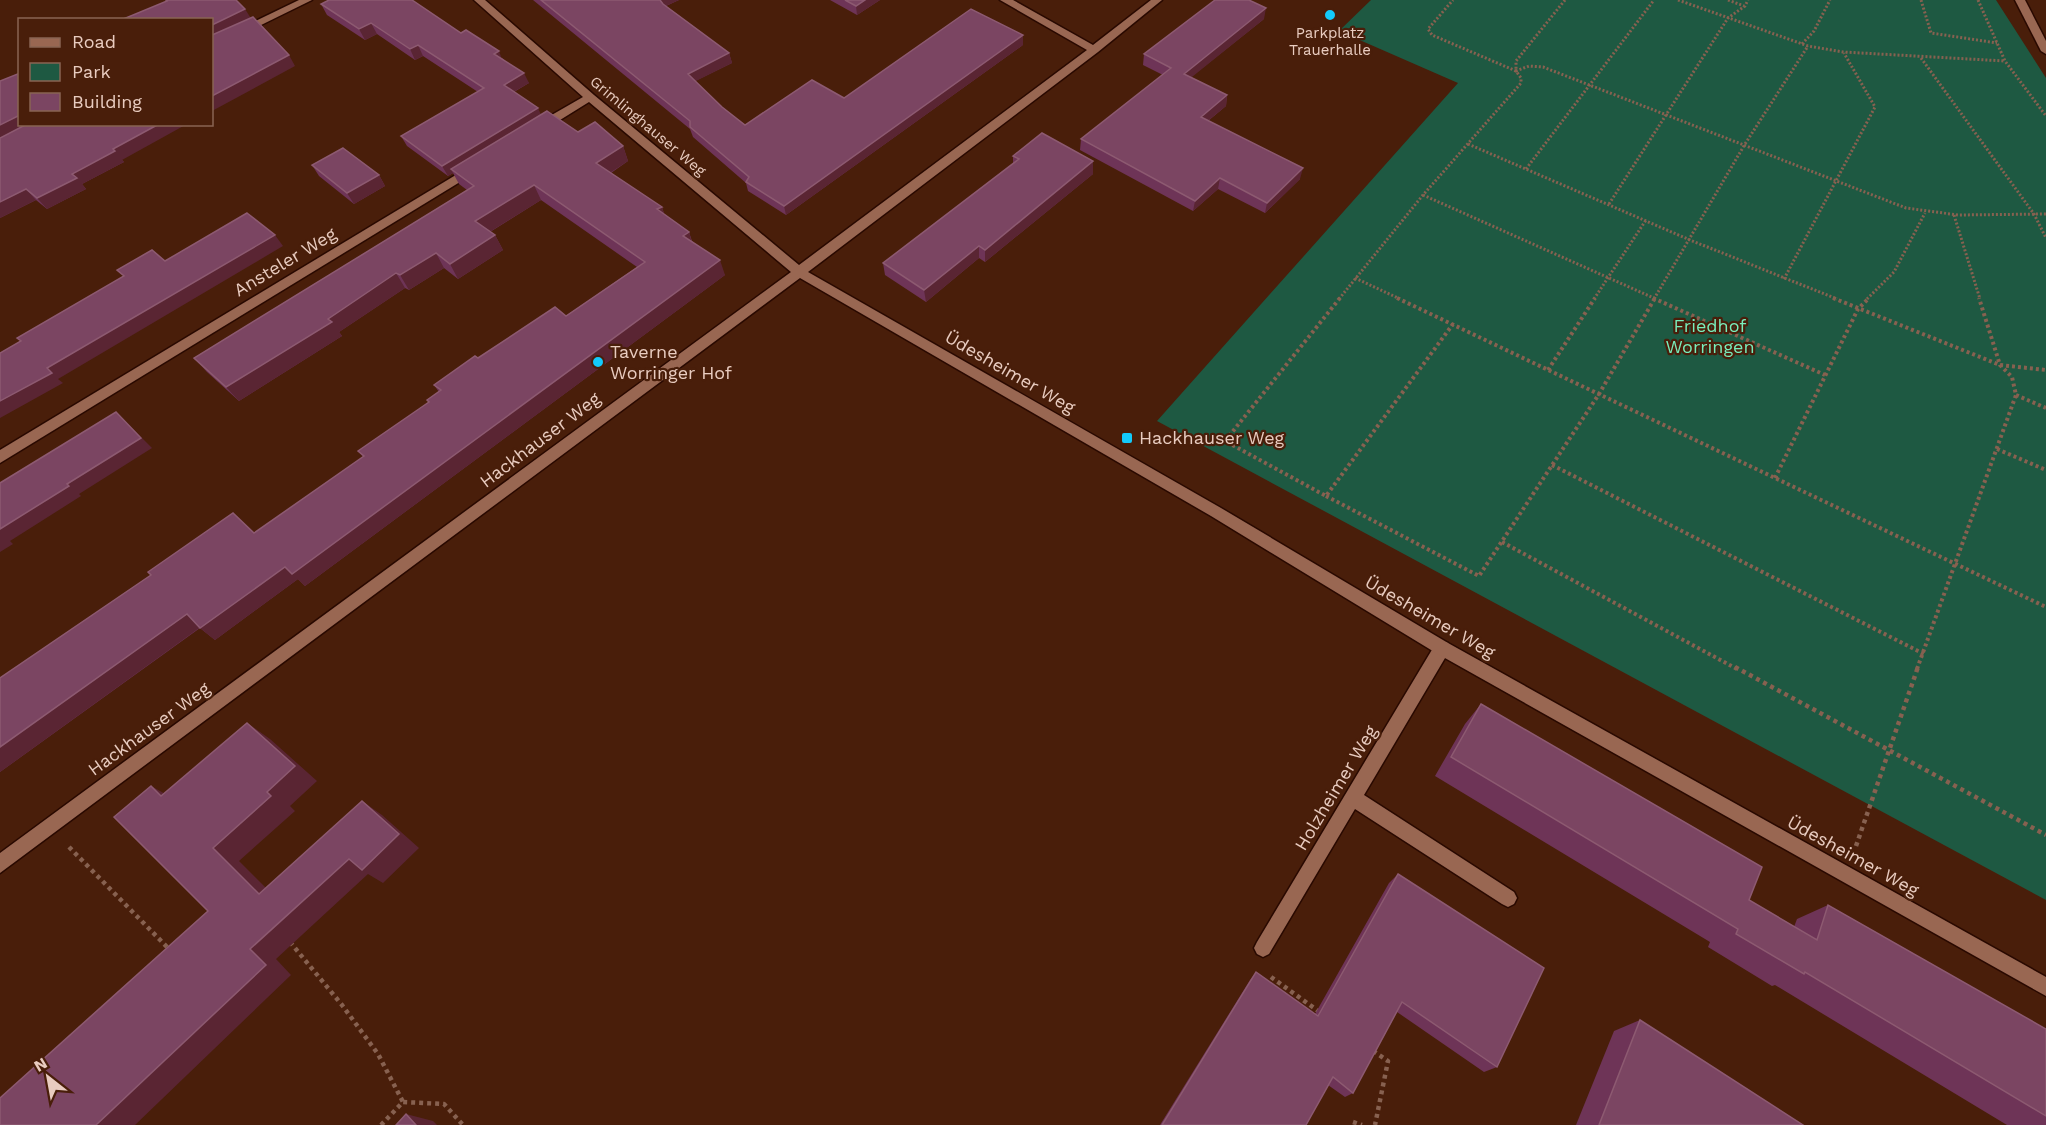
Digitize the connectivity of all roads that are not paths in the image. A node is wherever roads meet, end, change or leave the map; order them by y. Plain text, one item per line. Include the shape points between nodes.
1 (307, 0) edge
2 (479, 0) edge
3 (1005, 0) edge
4 (1157, 0) edge
5 (2020, 0) edge
6 (213, 46) edge
7 (1094, 50) junction
8 (2046, 51) edge
9 (590, 97) junction
10 (529, 134) edge
11 (488, 159) edge
12 (799, 272) junction
13 (0, 457) edge
14 (1442, 648) junction
15 (1353, 798) junction
16 (0, 864) edge
17 (1508, 898) dead end
18 (1263, 948) road end
19 (2046, 987) edge

1 - 6 street
2 - 9 street, Grimlinghauser Weg
3 - 7 street
4 - 7 street, Hackhauser Weg
5 - 8 street
7 - 12 street, Hackhauser Weg
9 - 10 street
9 - 12 street, Grimlinghauser Weg
11 - 13 street, Ansteler Weg
12 - 14 street, Üdesheimer Weg via 1216,512
12 - 16 street, Hackhauser Weg
14 - 15 street, Holzheimer Weg
14 - 19 street, Üdesheimer Weg
15 - 17 street
15 - 18 street, Holzheimer Weg

